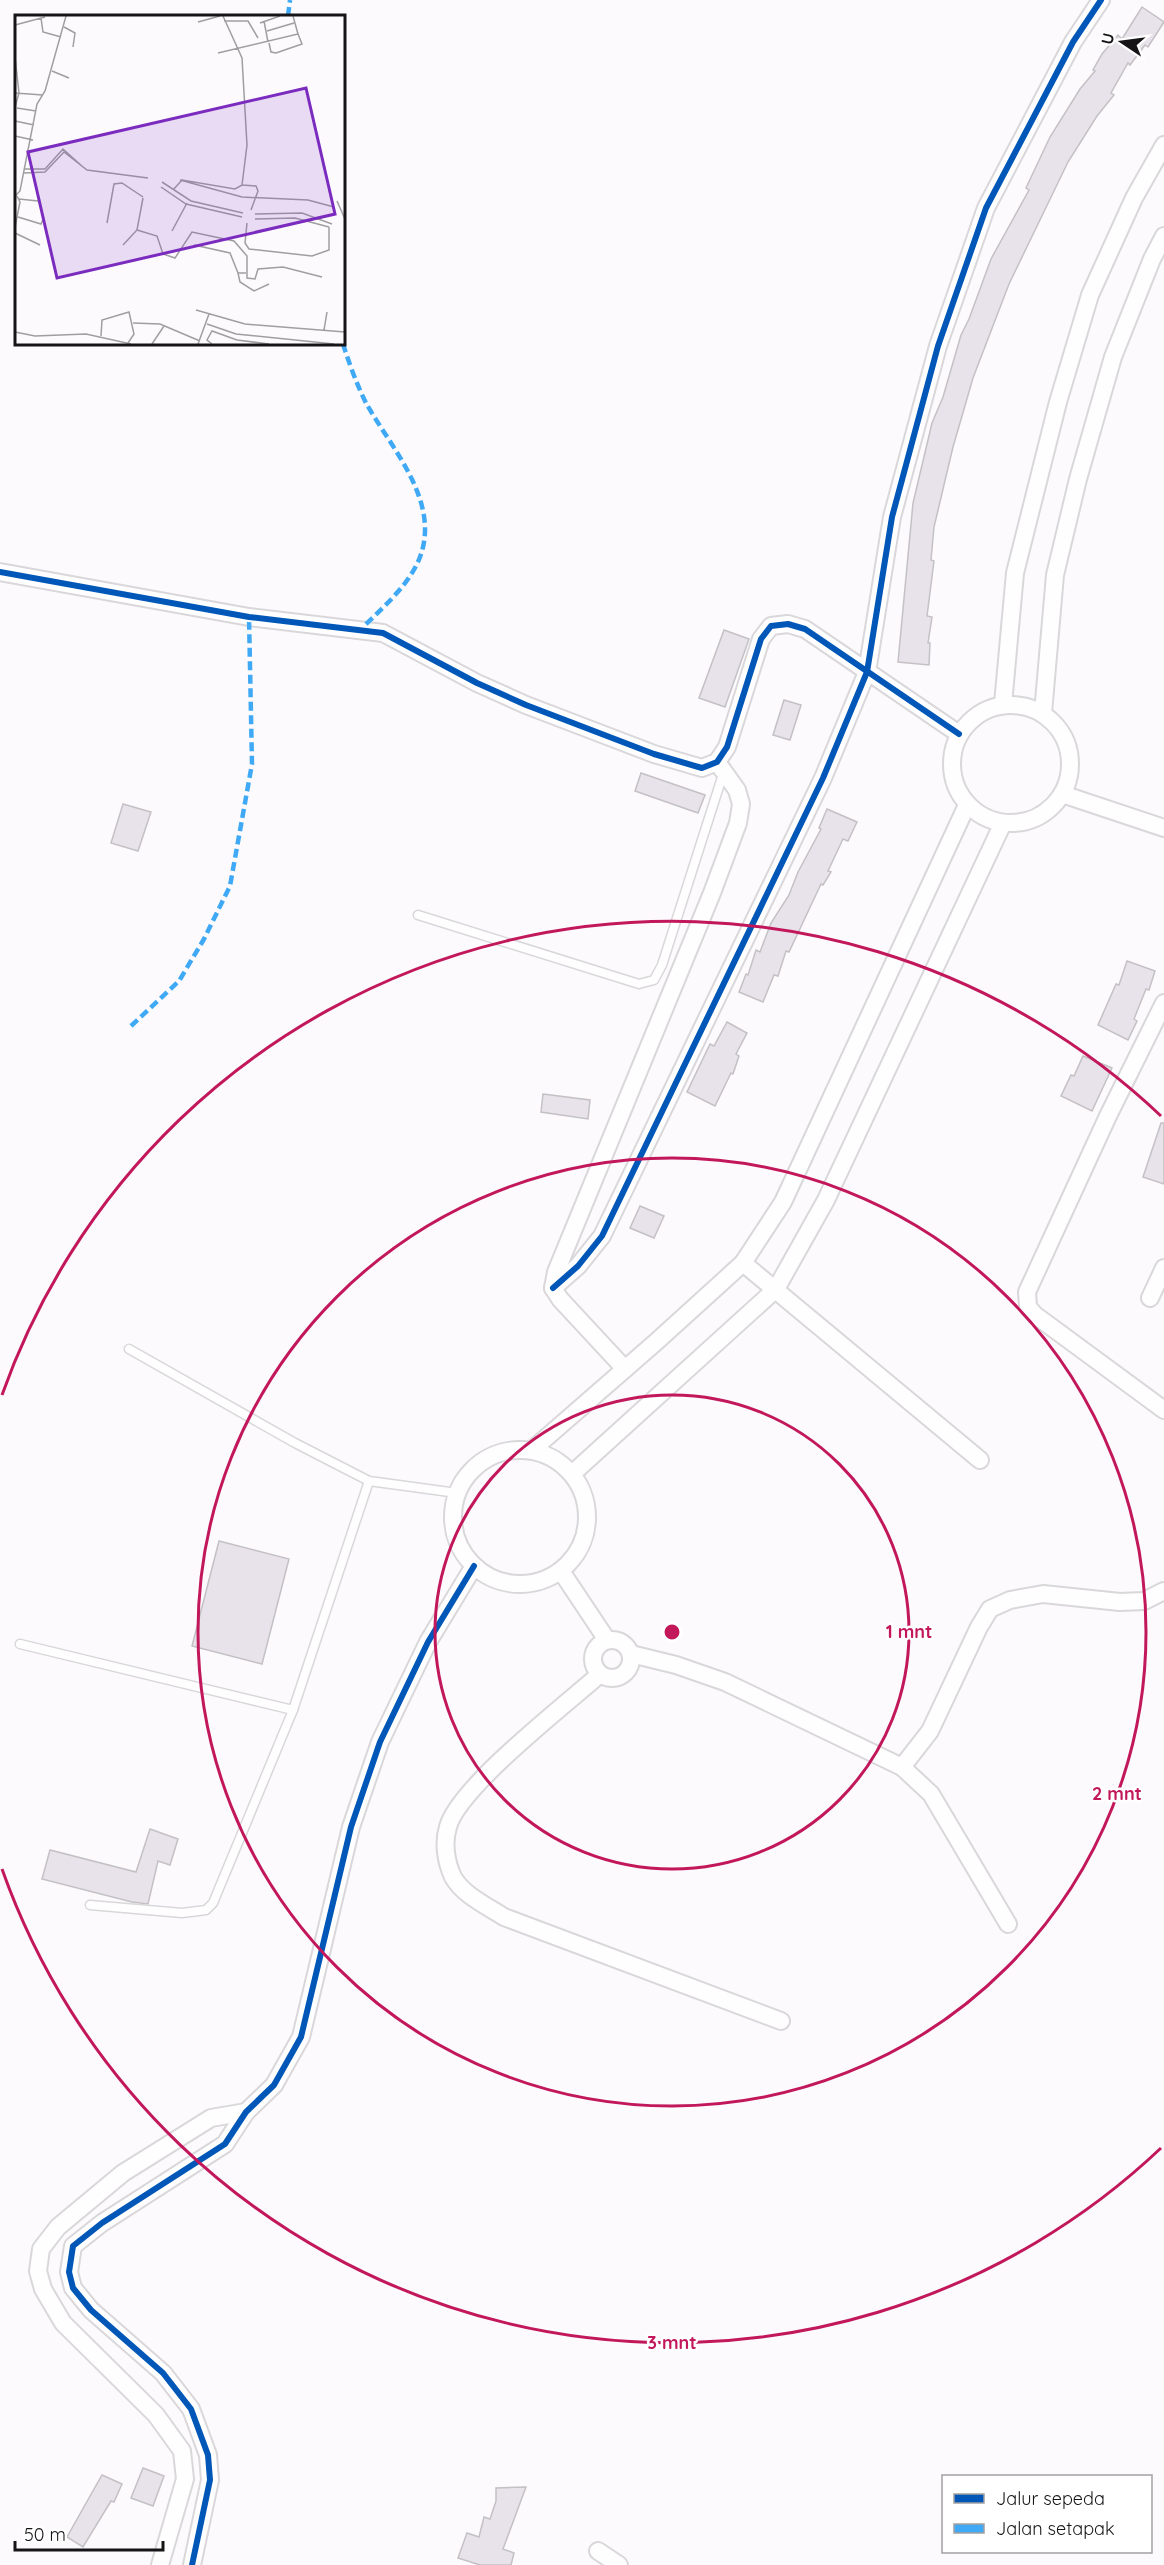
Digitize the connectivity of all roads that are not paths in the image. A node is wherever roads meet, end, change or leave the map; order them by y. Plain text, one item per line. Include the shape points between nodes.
1 (1101, 0) edge
2 (1164, 145) edge
3 (1164, 236) edge
4 (0, 572) edge
5 (867, 672) junction
6 (1003, 704) junction
7 (1043, 713) junction
8 (959, 734) junction
9 (721, 766) junction
10 (1062, 794) junction
11 (967, 805) junction
12 (1003, 824) junction
13 (1164, 828) edge
14 (418, 915) dead end
15 (1164, 1003) edge
16 (743, 1263) junction
17 (1164, 1268) edge
18 (553, 1288) junction
19 (776, 1288) junction
20 (1150, 1298) dead end
21 (129, 1349) dead end
22 (625, 1369) junction
23 (1164, 1410) edge
24 (532, 1450) junction
25 (980, 1460) dead end
26 (573, 1473) junction
27 (369, 1481) junction
28 (457, 1493) junction
29 (474, 1566) junction
30 (561, 1571) junction
31 (1164, 1591) edge
32 (608, 1640) junction
33 (20, 1644) dead end
34 (632, 1654) junction
35 (600, 1675) junction
36 (293, 1710) junction
37 (902, 1767) junction
38 (90, 1905) dead end
39 (1008, 1924) dead end
40 (781, 2021) dead end
41 (246, 2112) junction
42 (58, 2228) junction
43 (73, 2246) junction
44 (185, 2479) junction
45 (210, 2480) junction
46 (598, 2551) dead end
47 (160, 2565) edge
48 (192, 2565) edge
49 (619, 2565) edge

1 - 5 street via 1073,42 982,218 939,346 892,517
2 - 6 street via 1134,198 1090,295 1058,402 1015,573
3 - 7 street via 1113,357 1078,479 1055,575
4 - 9 street via 249,616 383,633 477,683 591,730 694,766
5 - 8 street
5 - 9 street via 805,629 788,624 771,626 761,639
5 - 18 street via 823,778 602,1236 578,1266
6 - 7 street via 1024,705
6 - 8 street via 977,714
7 - 10 street via 1059,729 1069,750 1070,772
8 - 11 street via 951,758 954,783
9 - 14 lane via 662,965 654,980 639,984
9 - 18 street via 737,790 741,804 738,823 560,1262
10 - 12 street via 1037,817
10 - 13 street
11 - 12 street via 984,818
11 - 16 street via 783,1203
12 - 19 street via 826,1200
15 - 23 street via 1027,1292 1028,1307 1035,1315
16 - 19 street
16 - 22 street
17 - 20 street
18 - 22 street
19 - 25 street
19 - 26 street
21 - 27 lane
22 - 24 street
24 - 26 street via 554,1458
24 - 28 street via 501,1452 474,1467
26 - 30 street via 588,1506 584,1543
27 - 28 lane
27 - 36 lane
28 - 29 street via 453,1519 459,1545
29 - 30 street via 501,1582 533,1584
29 - 41 street via 428,1642 380,1742 351,1827 302,2037 274,2085
30 - 32 street
31 - 37 street via 1144,1601 1120,1602 1043,1594 1010,1600 990,1609 930,1731
32 - 34 street via 618,1640
32 - 35 street via 593,1655
33 - 36 lane
34 - 35 street via 627,1673 609,1679
34 - 37 street via 725,1682
35 - 40 street via 460,1802 448,1827 445,1854 454,1878 473,1898 504,1917
36 - 38 lane via 213,1903 206,1910 182,1913
37 - 39 street via 931,1794
41 - 42 street via 212,2118 123,2173
41 - 43 street via 225,2144
42 - 43 street
42 - 44 street via 41,2249 38,2271 43,2289 63,2323 156,2415 182,2451
43 - 45 street via 69,2272 73,2288 91,2310 163,2373 191,2409 208,2455
44 - 45 street
44 - 47 street
45 - 48 street
46 - 49 street

